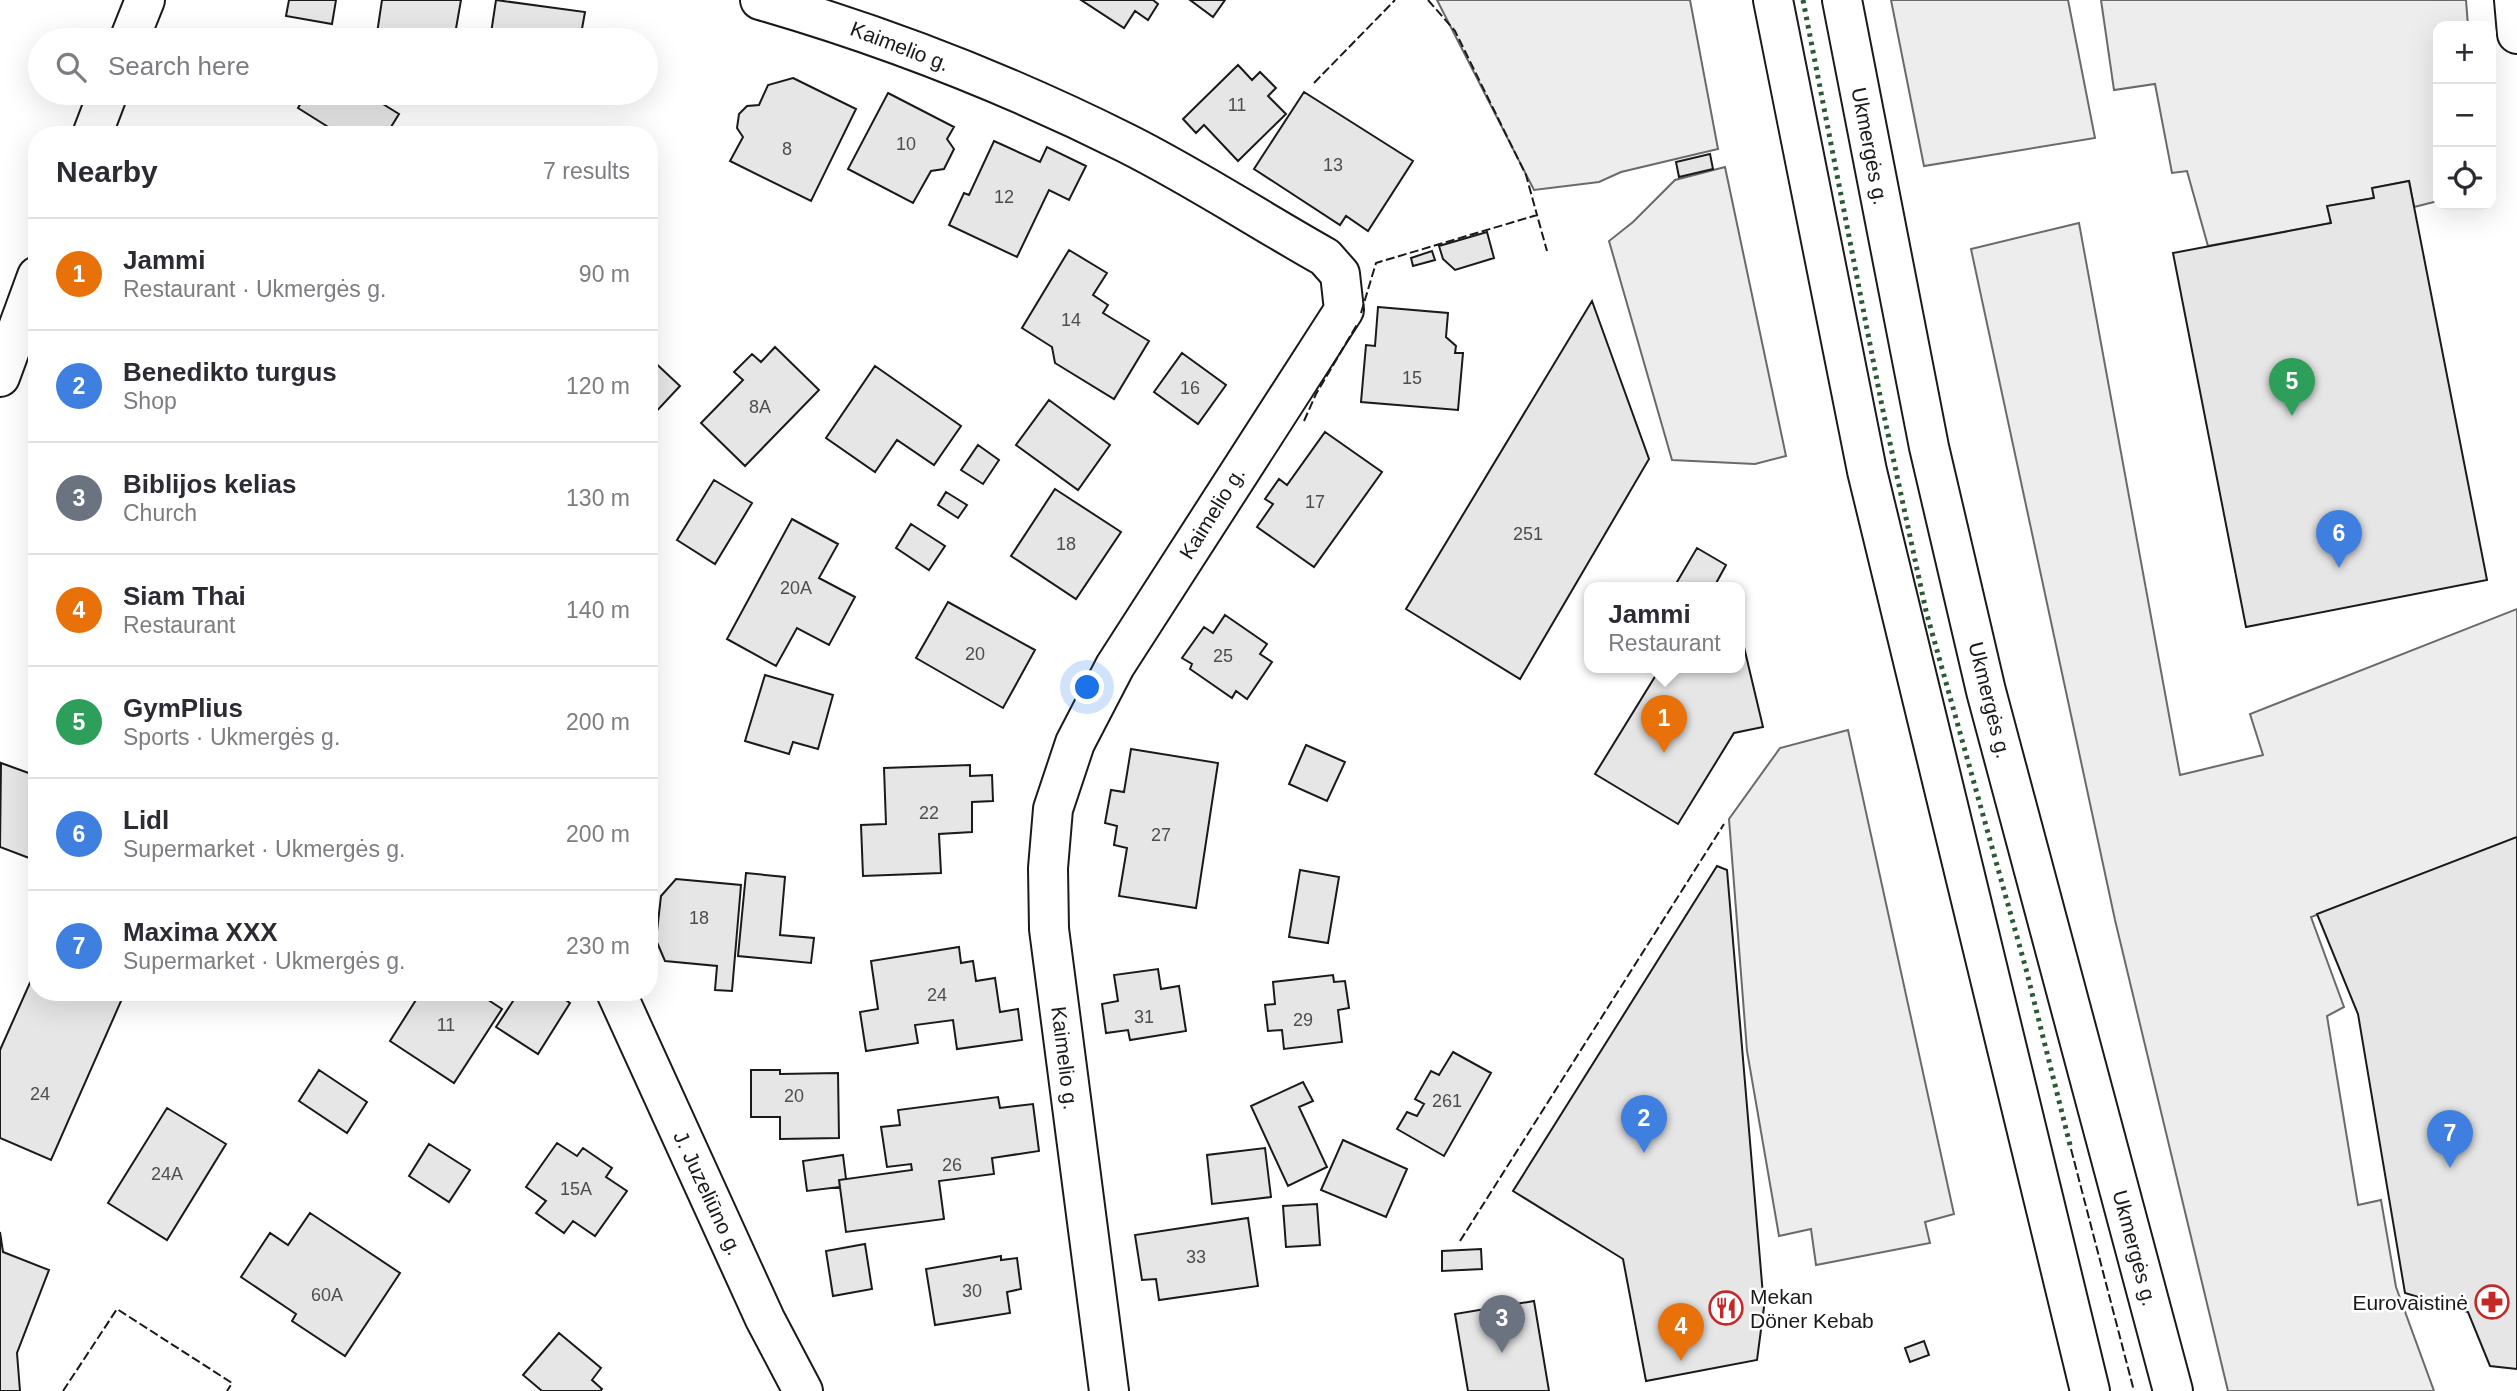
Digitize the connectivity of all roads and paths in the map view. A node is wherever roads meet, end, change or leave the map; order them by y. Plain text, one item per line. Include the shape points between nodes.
1 (145, 0) edge
2 (760, 0) edge
3 (1773, 0) edge
4 (1842, 0) edge
5 (2514, 0) edge
6 (134, 28) edge
7 (2517, 34) edge
8 (103, 105) edge
9 (95, 126) edge
10 (28, 301) edge
11 (0, 377) edge
12 (620, 1001) edge
13 (803, 1391) edge
14 (1108, 1391) edge
15 (2090, 1391) edge
16 (2173, 1391) edge

1 - 6 main road
2 - 14 main road, Kaimelio g. via 860,30 1126,143 1325,257 1340,274 1344,310 1115,666 1075,743 1053,809 1049,929
3 - 15 main road via 1867,471
4 - 16 main road, Ukmergės g. via 1928,447
5 - 7 main road
8 - 9 main road
10 - 11 main road
12 - 13 main road, J. Juzeliūno g. via 765,1319

